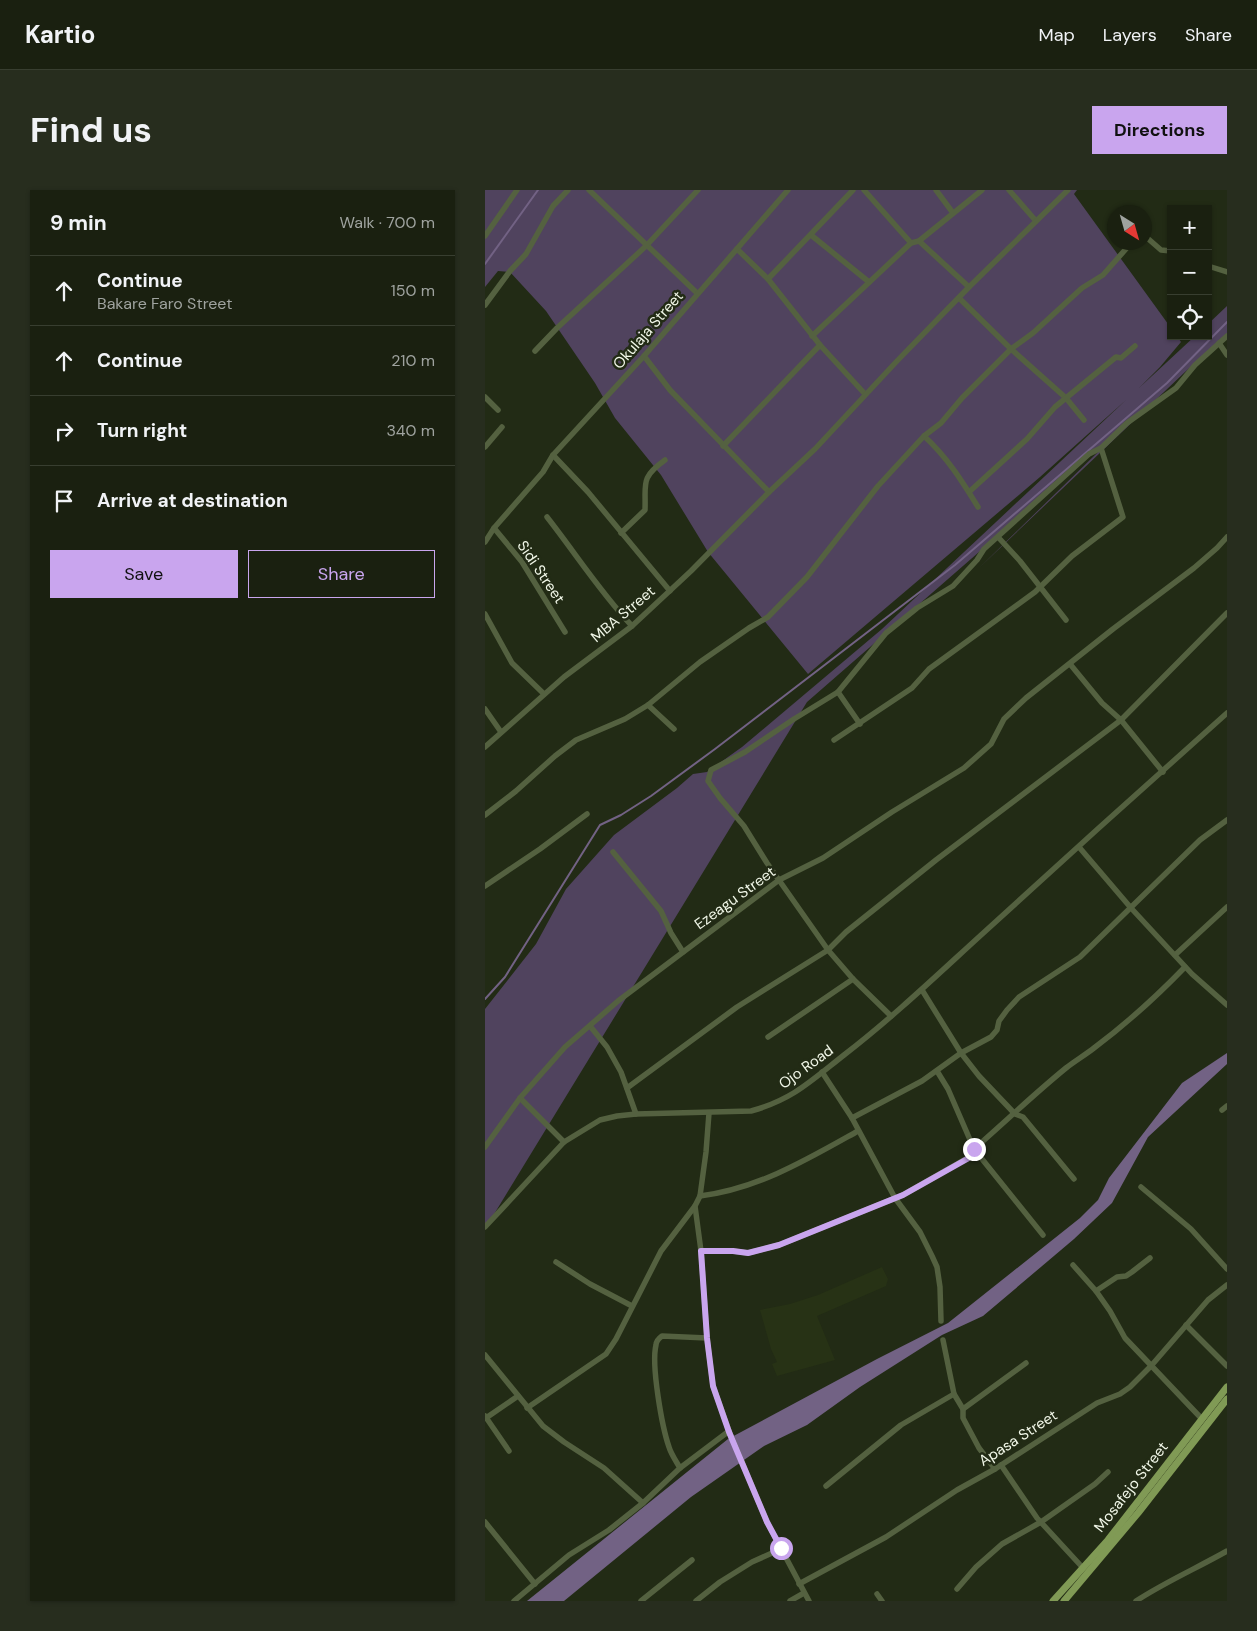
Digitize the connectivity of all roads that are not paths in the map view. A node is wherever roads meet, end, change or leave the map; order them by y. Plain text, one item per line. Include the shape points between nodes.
1 (517, 190) edge
2 (568, 190) edge
3 (589, 190) edge
4 (698, 190) edge
5 (788, 190) edge
6 (853, 190) edge
7 (864, 190) edge
8 (936, 190) edge
9 (982, 190) edge
10 (1009, 190) edge
11 (1068, 190) edge
12 (953, 213) junction
13 (1036, 221) junction
14 (811, 235) junction
15 (485, 236) edge
16 (919, 241) junction
17 (1152, 242) edge
18 (911, 243) junction
19 (646, 246) junction
20 (737, 248) junction
21 (1125, 250) edge
22 (1167, 251) edge
23 (1212, 267) edge
24 (1227, 272) edge
25 (768, 279) junction
26 (869, 282) junction
27 (969, 287) junction
28 (697, 293) junction
29 (959, 298) junction
30 (485, 305) edge
31 (813, 336) junction
32 (1227, 336) edge
33 (1219, 344) junction
34 (820, 345) junction
35 (1135, 346) dead end
36 (1011, 349) junction
37 (535, 351) dead end
38 (1227, 354) edge
39 (643, 356) junction
40 (865, 394) junction
41 (485, 397) edge
42 (1066, 398) junction
43 (498, 410) dead end
44 (1084, 420) dead end
45 (502, 427) dead end
46 (924, 436) junction
47 (723, 446) junction
48 (485, 448) edge
49 (1101, 448) junction
50 (553, 455) junction
51 (665, 460) dead end
52 (769, 492) junction
53 (969, 492) junction
54 (978, 507) dead end
55 (547, 517) dead end
56 (494, 528) junction
57 (621, 533) junction
58 (998, 537) junction
59 (1227, 537) edge
60 (485, 542) edge
61 (1040, 587) junction
62 (670, 592) junction
63 (1227, 613) edge
64 (485, 614) edge
65 (1065, 620) dead end
66 (632, 626) junction
67 (565, 632) dead end
68 (1070, 664) junction
69 (838, 692) junction
70 (544, 694) junction
71 (648, 705) junction
72 (485, 709) edge
73 (1227, 713) edge
74 (1121, 720) junction
75 (860, 724) junction
76 (674, 729) dead end
77 (501, 732) junction
78 (834, 740) dead end
79 (485, 747) edge
80 (1163, 772) junction
81 (587, 814) dead end
82 (485, 815) edge
83 (1227, 820) edge
84 (1079, 847) junction
85 (613, 852) dead end
86 (779, 880) junction
87 (485, 886) edge
88 (1227, 907) edge
89 (1131, 908) junction
90 (828, 950) junction
91 (683, 952) junction
92 (1175, 955) junction
93 (1185, 967) junction
94 (853, 979) junction
95 (922, 990) junction
96 (1227, 1004) edge
97 (891, 1016) junction
98 (590, 1026) junction
99 (768, 1037) dead end
100 (961, 1053) junction
101 (937, 1071) junction
102 (822, 1072) junction
103 (627, 1088) junction
104 (520, 1098) junction
105 (709, 1113) junction
106 (636, 1114) junction
107 (1015, 1114) junction
108 (852, 1118) junction
109 (858, 1131) junction
110 (564, 1142) junction
111 (485, 1147) edge
112 (974, 1149) junction
113 (1074, 1179) dead end
114 (1141, 1187) dead end
115 (699, 1196) junction
116 (895, 1198) junction
117 (695, 1206) junction
118 (485, 1227) edge
119 (1043, 1235) dead end
120 (701, 1251) junction
121 (1150, 1258) dead end
122 (556, 1262) dead end
123 (1073, 1265) dead end
124 (1227, 1269) edge
125 (1227, 1285) edge
126 (1096, 1291) junction
127 (632, 1306) junction
128 (941, 1321) dead end
129 (1187, 1324) junction
130 (707, 1338) junction
131 (943, 1340) dead end
132 (485, 1355) edge
133 (1025, 1363) dead end
134 (1151, 1366) junction
135 (1227, 1366) edge
136 (1227, 1387) edge
137 (954, 1394) junction
138 (518, 1396) junction
139 (1227, 1399) edge
140 (527, 1408) junction
141 (963, 1409) junction
142 (486, 1417) edge
143 (1201, 1418) junction
144 (730, 1432) junction
145 (509, 1451) dead end
146 (998, 1467) junction
147 (679, 1468) junction
148 (1108, 1472) dead end
149 (826, 1486) dead end
150 (643, 1503) junction
151 (486, 1522) edge
152 (1041, 1522) junction
153 (781, 1548) junction
154 (1227, 1551) edge
155 (692, 1560) dead end
156 (1083, 1568) junction
157 (535, 1584) junction
158 (799, 1584) junction
159 (957, 1589) dead end
160 (1068, 1591) junction
161 (804, 1593) junction
162 (877, 1594) dead end
163 (514, 1601) edge
164 (641, 1601) edge
165 (697, 1601) edge
166 (790, 1601) edge
167 (809, 1601) edge
168 (882, 1601) edge
169 (1053, 1601) edge
170 (1064, 1601) edge
171 (1136, 1601) edge

1 - 15 street
2 - 30 street via 553,206 526,254
3 - 19 street
4 - 19 street
5 - 20 street, Okulaja Street
6 - 14 street
7 - 18 street
8 - 12 street
9 - 12 street
10 - 13 street
11 - 13 street, MBA Street
12 - 16 street
13 - 27 street, MBA Street
14 - 25 street
14 - 26 street
16 - 18 street
16 - 27 street
17 - 22 street
18 - 26 street
19 - 28 street
19 - 37 street
20 - 25 street
20 - 28 street, Okulaja Street
21 - 36 street via 1103,276 1082,288
23 - 24 street
25 - 31 street
26 - 31 street
27 - 29 street, MBA Street
28 - 39 street, Okulaja Street
29 - 36 street
29 - 40 street, MBA Street
31 - 34 street
32 - 33 street
33 - 38 street
33 - 49 street via 1176,388 1127,423
34 - 40 street
34 - 47 street
35 - 42 street via 1121,358 1116,357
36 - 42 street
36 - 46 street via 941,423
39 - 47 street
39 - 50 street, Okulaja Street
40 - 52 street, MBA Street via 815,449
41 - 43 street
42 - 44 street
42 - 53 street via 1016,450
45 - 48 street
46 - 53 street via 938,448
46 - 71 street via 878,486 807,577 769,617 701,662
47 - 52 street
49 - 58 street via 1089,454
49 - 61 street via 1123,517
50 - 56 street, Okulaja Street via 543,472
50 - 57 street
51 - 57 street via 647,477 645,510
52 - 62 street, MBA Street
53 - 54 street
55 - 66 street via 586,572
56 - 60 street, Okulaja Street
56 - 67 street, Sidi Street via 522,562
57 - 62 street
58 - 61 street
58 - 69 street via 953,586 917,608 886,634
59 - 68 street, Ezeagu Street via 1194,568
61 - 65 street
61 - 75 street via 929,669 912,688
62 - 66 street, MBA Street
63 - 74 street
64 - 70 street via 512,663
66 - 70 street, MBA Street
68 - 74 street via 1102,703
68 - 86 street, Ezeagu Street via 1014,709 1004,719 991,744 964,768 823,858
69 - 75 street
69 - 86 street via 711,770 708,781 744,826
70 - 77 street, MBA Street
71 - 76 street
71 - 82 street via 625,719 576,740
72 - 77 street
73 - 80 street, Ojo Road
74 - 80 street
74 - 90 street via 936,860
75 - 78 street
77 - 79 street, MBA Street
80 - 84 street, Ojo Road
81 - 87 street
83 - 89 street via 1201,840
84 - 89 street
84 - 95 street, Ojo Road
85 - 91 street via 661,911
86 - 90 street
86 - 91 street, Ezeagu Street
88 - 92 street
89 - 92 street
89 - 100 street via 1080,958 1019,997 991,1036
90 - 94 street
90 - 103 street via 750,999
91 - 98 street, Ezeagu Street
92 - 93 street
93 - 96 street
93 - 107 street via 1108,1037 1042,1087
94 - 97 street
94 - 99 street
95 - 97 street, Ojo Road
95 - 100 street
97 - 102 street, Ojo Road
98 - 103 street via 607,1047
98 - 104 street, Ezeagu Street via 565,1047
100 - 101 street
100 - 107 street
101 - 108 street
101 - 112 street
102 - 105 street, Ojo Road via 802,1090 768,1106 751,1111
102 - 108 street
103 - 106 street
104 - 110 street
104 - 111 street, Ezeagu Street
105 - 106 street, Ojo Road
105 - 115 street
106 - 110 street, Ojo Road via 600,1120
107 - 112 street
107 - 113 street via 1023,1117
108 - 109 street
109 - 115 street via 797,1165 766,1178 738,1189
109 - 116 street
110 - 118 street, Ojo Road
112 - 116 street via 973,1155 967,1159
112 - 119 street
114 - 124 street via 1191,1229
115 - 117 street
116 - 120 street via 763,1250 748,1253
116 - 128 street via 920,1232 937,1267
117 - 120 street
117 - 127 street via 661,1251
120 - 130 street
121 - 126 street via 1133,1272 1117,1276
122 - 127 street
123 - 126 street
125 - 129 street, Apasa Street
126 - 134 street via 1125,1338
127 - 140 street via 606,1354
129 - 134 street, Apasa Street
129 - 135 street
130 - 144 street via 713,1386
130 - 147 street via 662,1336 655,1346 663,1421 669,1447
131 - 137 street
132 - 138 street
133 - 141 street
134 - 143 street
134 - 146 street, Apasa Street via 1120,1394 1097,1403
136 - 143 main road, Mosafejo Street
137 - 141 street
137 - 149 street via 901,1425
138 - 140 street
138 - 142 street
139 - 160 main road, Mosafejo Street via 1138,1513
140 - 150 street via 543,1426 604,1468
141 - 146 street via 963,1418 979,1448
142 - 145 street
143 - 156 main road, Mosafejo Street
144 - 147 street
144 - 153 street
146 - 152 street
146 - 158 street, Apasa Street via 886,1537
147 - 150 street
148 - 152 street
150 - 157 street via 609,1530 569,1555
151 - 157 street
152 - 156 street
152 - 159 street via 1002,1544
153 - 158 street
153 - 165 street via 752,1562
154 - 171 street
155 - 164 street
156 - 160 main road, Mosafejo Street
157 - 163 street
158 - 161 street
160 - 169 main road, Mosafejo Street
160 - 170 main road, Mosafejo Street
161 - 166 street
161 - 167 street
162 - 168 street

